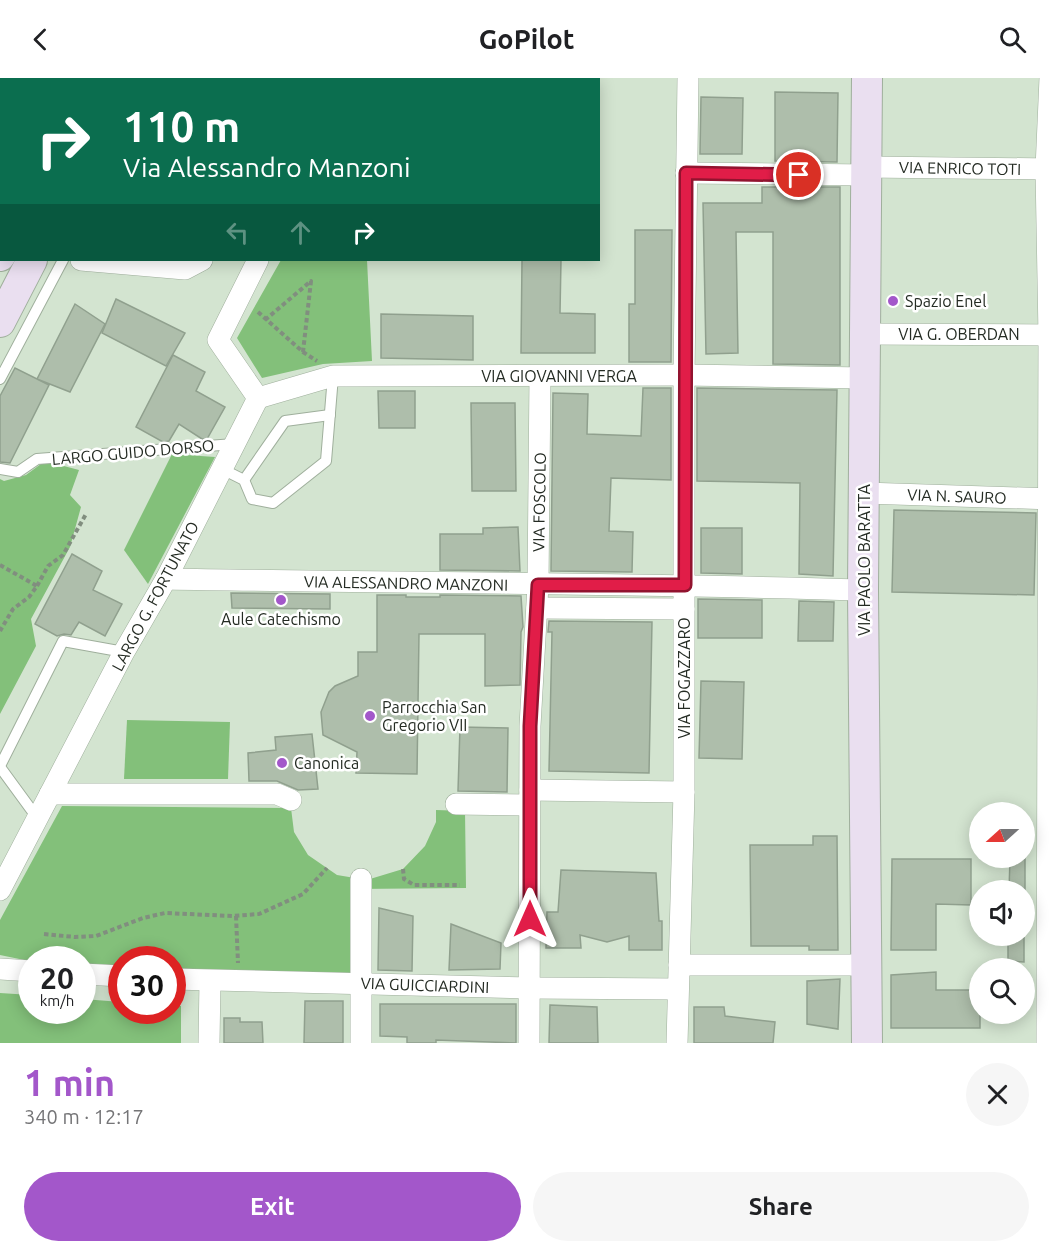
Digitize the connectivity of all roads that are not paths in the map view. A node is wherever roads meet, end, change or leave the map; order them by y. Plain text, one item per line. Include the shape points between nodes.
1 (688, 78) edge
2 (867, 78) edge
3 (1050, 78) edge
4 (1050, 169) edge
5 (866, 171) junction
6 (686, 173) junction
7 (31, 261) edge
8 (62, 261) edge
9 (93, 261) edge
10 (200, 261) edge
11 (258, 261) edge
12 (0, 322) edge
13 (865, 334) junction
14 (1051, 335) edge
15 (328, 370) junction
16 (684, 375) junction
17 (540, 376) junction
18 (864, 378) junction
19 (0, 380) edge
20 (258, 398) junction
21 (330, 415) junction
22 (235, 444) junction
23 (0, 469) edge
24 (222, 469) junction
25 (244, 480) junction
26 (864, 493) junction
27 (1051, 499) edge
28 (166, 579) junction
29 (538, 585) junction
30 (685, 585) junction
31 (863, 590) junction
32 (537, 608) junction
33 (684, 609) junction
34 (124, 652) junction
35 (0, 767) edge
36 (684, 792) junction
37 (50, 794) junction
38 (530, 797) junction
39 (291, 800) dead end
40 (456, 804) dead end
41 (38, 819) junction
42 (361, 879) dead end
43 (1, 888) edge
44 (685, 965) junction
45 (865, 965) junction
46 (0, 969) edge
47 (18, 970) edge
48 (186, 980) edge
49 (210, 981) junction
50 (362, 983) junction
51 (530, 988) junction
52 (678, 989) junction
53 (209, 1043) edge
54 (361, 1043) edge
55 (529, 1043) edge
56 (677, 1043) edge
57 (867, 1043) edge
58 (1047, 1043) edge

1 - 6 street, VIA FOGAZZARO
2 - 5 main road, VIA PAOLO BARATTA
3 - 4 street
4 - 5 street, VIA ENRICO TOTI
4 - 14 street
5 - 6 street, VIA ENRICO TOTI
5 - 13 main road, VIA PAOLO BARATTA
6 - 16 street, VIA FOGAZZARO
7 - 12 main road
8 - 19 lane
9 - 10 street via 185,269
11 - 20 street via 218,340
13 - 14 street, VIA G. OBERDAN
13 - 18 main road, VIA PAOLO BARATTA
14 - 27 street
15 - 17 street, VIA GIOVANNI VERGA
15 - 20 street, VIA GIOVANNI VERGA
15 - 21 lane
16 - 17 street, VIA GIOVANNI VERGA
16 - 18 street, VIA GIOVANNI VERGA
16 - 30 street, VIA FOGAZZARO
17 - 29 street, VIA FOSCOLO
18 - 26 main road, VIA PAOLO BARATTA
20 - 22 street, LARGO G. FORTUNATO
21 - 25 lane via 285,421
21 - 25 lane via 326,461 273,503 252,499
22 - 23 lane, LARGO GUIDO DORSO via 38,459 18,472
22 - 24 street, LARGO G. FORTUNATO
24 - 25 lane
24 - 28 street, LARGO G. FORTUNATO
26 - 27 street, VIA N. SAURO
26 - 31 main road, VIA PAOLO BARATTA
27 - 58 street
28 - 29 street, VIA ALESSANDRO MANZONI
28 - 34 street, LARGO G. FORTUNATO
29 - 30 street, VIA ALESSANDRO MANZONI
29 - 32 street, VIA FOSCOLO
30 - 31 street, VIA ALESSANDRO MANZONI
30 - 33 street, VIA FOGAZZARO
31 - 45 main road, VIA PAOLO BARATTA
32 - 33 street
32 - 38 street, VIA FOSCOLO
33 - 36 street, VIA FOGAZZARO
34 - 35 lane via 63,641
34 - 37 street, LARGO G. FORTUNATO
35 - 41 lane
36 - 38 street
36 - 44 street, VIA FOGAZZARO
37 - 39 street via 277,794
37 - 41 street, LARGO G. FORTUNATO
38 - 40 street
38 - 51 street, VIA FOSCOLO
41 - 43 street, LARGO G. FORTUNATO
42 - 50 street
44 - 45 street
44 - 52 street, VIA FOGAZZARO
45 - 57 main road, VIA PAOLO BARATTA
46 - 47 street
48 - 49 street, VIA GUICCIARDINI
49 - 50 street, VIA GUICCIARDINI
49 - 53 street
50 - 51 street, VIA GUICCIARDINI
50 - 54 street
51 - 52 street, VIA GUICCIARDINI
51 - 55 street, VIA FOSCOLO
52 - 56 street, VIA FOGAZZARO

